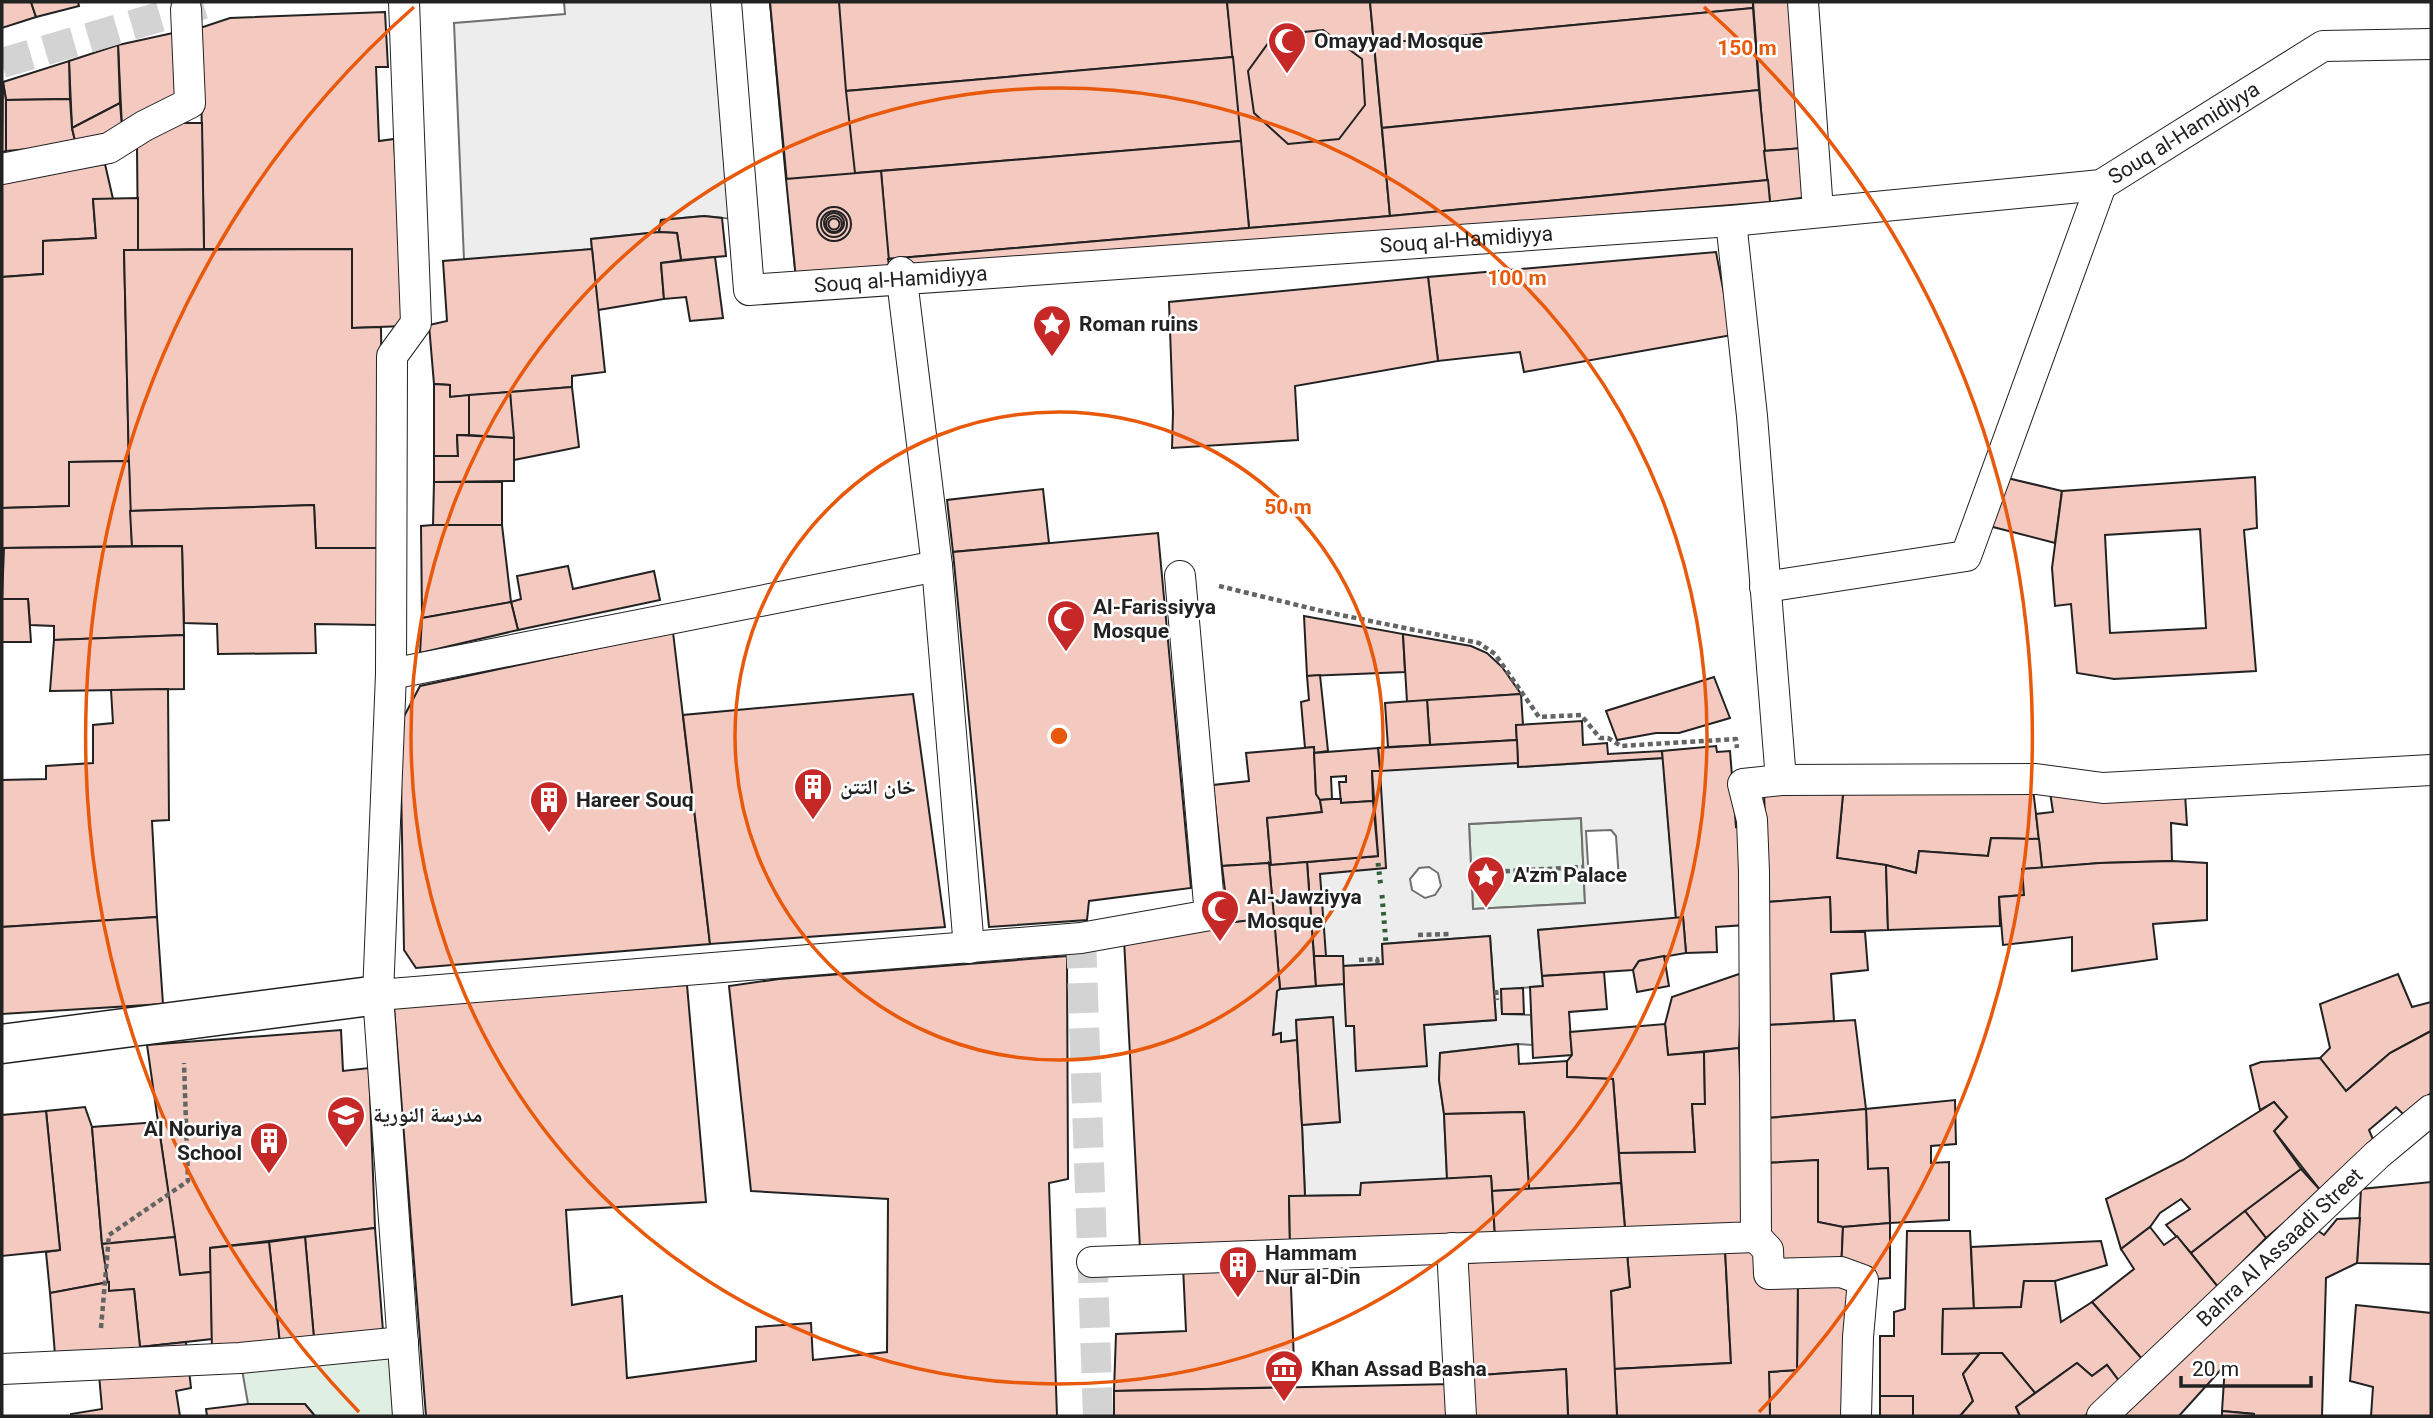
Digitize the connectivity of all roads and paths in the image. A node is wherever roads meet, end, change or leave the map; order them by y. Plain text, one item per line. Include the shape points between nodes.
1 (404, 2) edge
2 (726, 2) edge
3 (1803, 2) edge
4 (186, 9) dead end
5 (2431, 44) edge
6 (2, 169) edge
7 (2101, 185) junction
8 (1818, 211) junction
9 (1731, 221) junction
10 (901, 275) junction
11 (937, 566) junction
12 (1180, 576) joint
13 (1765, 587) junction
14 (391, 674) junction
15 (2431, 770) edge
16 (1781, 780) junction
17 (1743, 784) junction
18 (1583, 867) dead end
19 (1471, 873) dead end
20 (1452, 934) dead end
21 (1418, 935) dead end
22 (969, 948) junction
23 (1359, 960) dead end
24 (1378, 964) dead end
25 (1496, 990) dead end
26 (378, 995) junction
27 (1497, 1000) dead end
28 (182, 1020) junction
29 (2, 1044) edge
30 (2431, 1111) edge
31 (1756, 1237) junction
32 (1452, 1248) junction
33 (1092, 1262) dead end
34 (403, 1342) junction
35 (98, 1363) junction
36 (2, 1368) edge
37 (408, 1416) edge
38 (1461, 1416) edge
39 (1856, 1416) edge
40 (2102, 1416) edge

1 - 14 street via 416,323 392,356
2 - 10 street, Souq al-Hamidiyya via 749,289
3 - 8 street
4 - 6 street via 190,103 110,148
5 - 7 street, Souq al-Hamidiyya via 2323,46
7 - 8 street, Souq al-Hamidiyya
7 - 13 street via 1966,556
8 - 9 street, Souq al-Hamidiyya
9 - 10 street, Souq al-Hamidiyya
9 - 13 street
10 - 11 street
11 - 14 street
11 - 22 street
12 - 17 path via 1479,643 1495,654 1539,717 1581,715 1600,738 1621,746 1736,739
12 - 22 street via 1210,915 1081,938
13 - 16 street
14 - 26 street
15 - 16 street via 2103,788 2036,779
16 - 17 street
17 - 31 street via 1752,820 1754,872
18 - 19 path
20 - 21 path
22 - 26 street
23 - 24 path via 1377,959
25 - 27 path
26 - 28 street
26 - 34 street
28 - 29 street
28 - 35 path via 188,1181 109,1235
30 - 40 street, Bahra Al Assaadi Street via 2357,1174
31 - 32 street
31 - 39 street via 1768,1250 1769,1274 1841,1272 1863,1280
32 - 33 street
32 - 38 street
34 - 35 street via 240,1358
34 - 37 street
35 - 36 street

